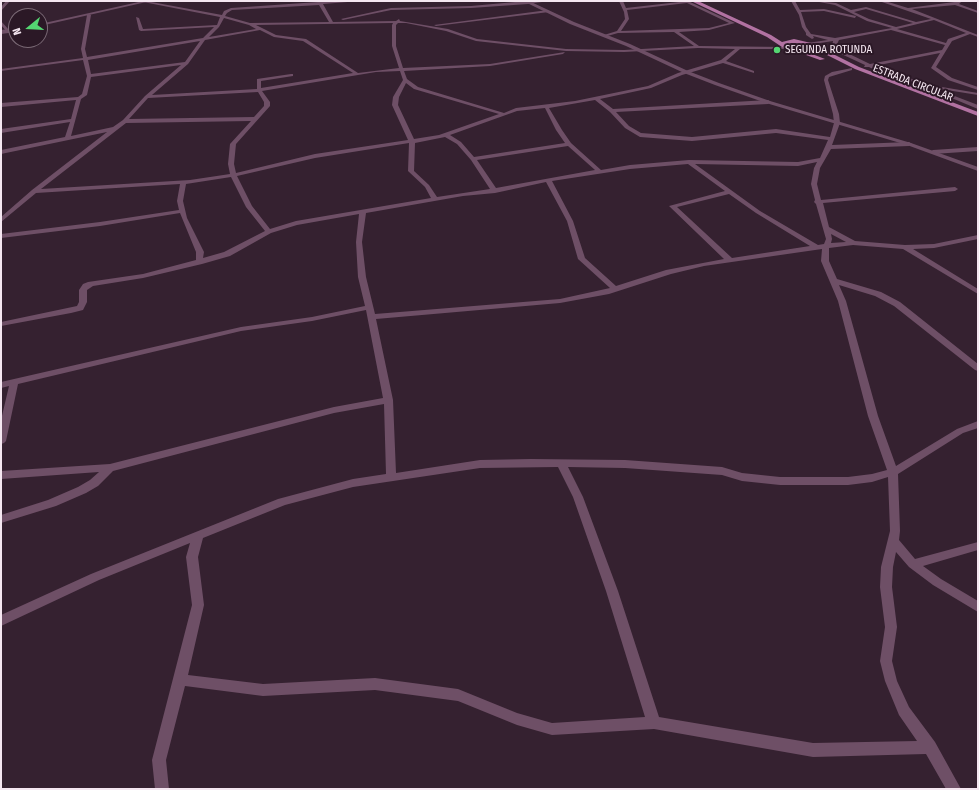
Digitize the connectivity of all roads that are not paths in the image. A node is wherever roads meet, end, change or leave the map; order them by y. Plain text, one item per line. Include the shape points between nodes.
1 (8, 1) edge
2 (145, 1) edge
3 (358, 1) edge
4 (547, 1) edge
5 (621, 1) edge
6 (686, 1) edge
7 (694, 1) edge
8 (702, 1) edge
9 (793, 1) edge
10 (816, 1) edge
11 (881, 1) edge
12 (945, 1) edge
13 (320, 2) edge
14 (527, 2) edge
15 (958, 2) edge
16 (247, 3) dead end
17 (429, 3) dead end
18 (418, 7) junction
19 (247, 8) junction
20 (624, 9) junction
21 (909, 9) junction
22 (1, 10) edge
23 (548, 11) junction
24 (798, 11) junction
25 (851, 11) junction
26 (978, 12) edge
27 (89, 15) junction
28 (222, 16) junction
29 (137, 18) dead end
30 (400, 19) junction
31 (935, 19) junction
32 (868, 20) junction
33 (1, 22) edge
34 (332, 22) junction
35 (406, 22) junction
36 (48, 23) edge
37 (395, 23) junction
38 (915, 23) junction
39 (250, 24) junction
40 (218, 26) junction
41 (425, 26) junction
42 (893, 28) junction
43 (261, 29) junction
44 (8, 31) joint
45 (675, 31) junction
46 (1, 32) edge
47 (618, 32) junction
48 (970, 33) junction
49 (808, 34) junction
50 (605, 36) junction
51 (978, 36) edge
52 (203, 40) junction
53 (837, 40) junction
54 (800, 42) junction
55 (813, 44) junction
56 (946, 44) junction
57 (784, 46) junction
58 (698, 47) junction
59 (740, 47) junction
60 (574, 50) junction
61 (641, 50) junction
62 (797, 50) junction
63 (943, 51) junction
64 (84, 59) junction
65 (723, 61) junction
66 (186, 63) junction
67 (867, 66) junction
68 (403, 69) junction
69 (853, 69) junction
70 (1, 70) edge
71 (686, 72) junction
72 (752, 72) dead end
73 (357, 74) junction
74 (291, 75) dead end
75 (89, 76) junction
76 (405, 80) junction
77 (934, 88) junction
78 (911, 89) junction
79 (978, 89) edge
80 (259, 90) junction
81 (978, 94) edge
82 (147, 97) junction
83 (79, 98) junction
84 (596, 99) junction
85 (768, 102) junction
86 (1, 104) edge
87 (546, 106) junction
88 (978, 107) edge
89 (612, 111) junction
90 (503, 114) junction
91 (978, 114) edge
92 (255, 119) junction
93 (978, 119) edge
94 (73, 120) junction
95 (125, 121) junction
96 (837, 123) junction
97 (116, 128) junction
98 (1, 131) edge
99 (445, 135) junction
100 (68, 138) junction
101 (831, 139) junction
102 (412, 142) junction
103 (569, 144) junction
104 (909, 144) junction
105 (829, 147) junction
106 (978, 149) edge
107 (1, 152) edge
108 (933, 152) junction
109 (473, 159) junction
110 (820, 160) junction
111 (689, 162) junction
112 (704, 162) junction
113 (798, 164) junction
114 (699, 168) junction
115 (817, 168) junction
116 (978, 169) edge
117 (599, 171) junction
118 (233, 174) junction
119 (548, 180) junction
120 (183, 183) junction
121 (956, 189) dead end
122 (34, 191) junction
123 (495, 191) junction
124 (728, 192) junction
125 (435, 199) junction
126 (817, 202) junction
127 (183, 211) junction
128 (363, 212) junction
129 (1, 220) edge
130 (826, 228) junction
131 (269, 232) junction
132 (1, 236) edge
133 (978, 237) edge
134 (853, 243) junction
135 (827, 246) junction
136 (817, 247) junction
137 (905, 247) junction
138 (730, 260) junction
139 (199, 262) junction
140 (834, 281) junction
141 (615, 290) junction
142 (978, 292) edge
143 (370, 307) junction
144 (372, 317) junction
145 (1, 324) edge
146 (978, 368) edge
147 (14, 382) junction
148 (1, 385) edge
149 (388, 400) junction
150 (978, 424) edge
151 (1, 441) edge
152 (561, 463) junction
153 (110, 468) junction
154 (893, 472) junction
155 (1, 475) edge
156 (391, 476) junction
157 (1, 519) edge
158 (198, 535) junction
159 (893, 541) junction
160 (978, 546) edge
161 (913, 564) junction
162 (978, 607) edge
163 (1, 621) edge
164 (180, 680) junction
165 (654, 723) junction
166 (930, 747) junction
167 (162, 789) edge
168 (954, 789) edge

1 - 22 street
2 - 27 street
2 - 28 street
3 - 13 street
4 - 14 street
5 - 20 street
6 - 20 street
6 - 45 street via 733,23 709,29
7 - 57 main road via 769,36
8 - 54 main road via 770,32
9 - 24 street
10 - 25 street via 836,4
11 - 21 street
12 - 15 street
13 - 19 street
13 - 34 street
14 - 18 street via 471,7
14 - 23 street
15 - 21 street
15 - 26 street
16 - 19 street
17 - 18 street
18 - 30 street
18 - 34 street via 390,9
19 - 28 street via 231,9
20 - 47 street via 627,19
21 - 31 street
23 - 41 street
23 - 50 street
24 - 32 street via 824,10
24 - 49 street
25 - 32 street
25 - 38 street via 866,8
27 - 36 street
27 - 64 street via 83,49
28 - 39 street
28 - 40 street
29 - 40 street via 140,30
30 - 35 street
30 - 37 street
31 - 38 street
31 - 48 street
32 - 42 street
33 - 44 street
34 - 37 street
34 - 39 street
35 - 37 street
35 - 41 street
37 - 68 street via 394,46
38 - 42 street
39 - 43 street
40 - 52 street
41 - 60 street via 476,40
42 - 53 street
42 - 56 street
43 - 52 street
43 - 73 street via 275,36 304,40
44 - 46 street
45 - 47 street
45 - 58 street
47 - 50 street
48 - 51 street
48 - 56 street via 954,38
49 - 53 street
49 - 55 street
50 - 61 street
52 - 64 street
52 - 66 street
53 - 55 street
53 - 67 street via 834,46 839,51
54 - 55 main road, ESTRADA CIRCULAR
54 - 57 main road via 785,42
55 - 62 main road via 808,50
55 - 69 main road, ESTRADA CIRCULAR
56 - 63 street
57 - 59 street
57 - 62 main road
58 - 59 street
58 - 61 street
59 - 65 street
60 - 61 street
60 - 68 street via 490,65
61 - 71 street
62 - 69 main road, ESTRADA CIRCULAR
63 - 67 street
63 - 79 street via 933,67 950,79
64 - 70 street
64 - 75 street
65 - 71 street
65 - 72 street
66 - 75 street
66 - 82 street
67 - 69 street
67 - 77 street
68 - 73 street
68 - 76 street
69 - 78 main road, ESTRADA CIRCULAR
69 - 93 main road, ESTRADA CIRCULAR
69 - 96 street via 827,76
71 - 84 street via 649,88
71 - 85 street
73 - 80 street
74 - 80 street via 260,79
75 - 83 street via 86,92
76 - 90 street via 421,90
76 - 102 street via 396,97 395,106
77 - 78 street
77 - 81 street
77 - 88 street
78 - 91 main road, ESTRADA CIRCULAR
80 - 82 street
80 - 92 street via 267,106
82 - 95 street
83 - 86 street
83 - 94 street
84 - 87 street
84 - 89 street
85 - 89 street
85 - 96 street
87 - 90 street
87 - 103 street
89 - 101 street via 627,127 647,136 692,139 776,131
90 - 99 street
92 - 95 street
92 - 118 street via 233,144
94 - 98 street
94 - 100 street
95 - 97 street
96 - 101 street
96 - 104 street
97 - 100 street
97 - 122 street
99 - 102 street
99 - 109 street via 459,143
100 - 107 street
101 - 105 street
102 - 118 street via 315,156
102 - 125 street via 411,171 427,186
103 - 109 street
103 - 117 street
104 - 105 street
104 - 108 street
105 - 110 street
106 - 108 street
108 - 116 street
109 - 123 street
110 - 113 street
110 - 115 street
111 - 112 street
111 - 114 street
111 - 117 street
112 - 113 street
112 - 114 street
113 - 115 street
114 - 124 street
115 - 126 street via 814,184
117 - 119 street
118 - 120 street
118 - 131 street via 249,207
119 - 123 street
119 - 141 street via 570,222 582,259
120 - 122 street
120 - 127 street via 180,201
121 - 126 street
122 - 129 street
123 - 125 street
124 - 136 street
124 - 138 street via 672,206
125 - 128 street
126 - 130 street
127 - 132 street
127 - 139 street via 200,252
128 - 131 street via 296,223
128 - 143 street via 359,242 362,277
130 - 134 street
130 - 135 street via 829,239
131 - 139 street via 227,254
133 - 137 street via 934,246
134 - 135 street
134 - 137 street
135 - 136 street
135 - 140 street via 825,261
136 - 138 street
137 - 142 street
138 - 141 street via 669,272
139 - 145 street via 144,276 91,284 83,290 80,308
140 - 146 street via 878,294 897,304
140 - 154 street via 842,301 873,416
141 - 144 street via 560,301
143 - 144 street
143 - 147 street via 312,319 241,329
144 - 149 street
147 - 148 street
147 - 151 street
149 - 153 street via 334,410
149 - 156 street
150 - 154 street via 960,431
152 - 154 street via 687,467 780,481 848,482
152 - 156 street via 480,464
152 - 165 street via 578,497 612,591
153 - 155 street
153 - 157 street via 82,490 52,503
154 - 159 street via 896,531
156 - 158 street via 282,502
158 - 163 street via 95,577
158 - 164 street via 192,557 198,605
159 - 161 street
159 - 166 street via 886,568 890,628 886,661 891,681 904,711
160 - 161 street
161 - 162 street via 936,582
164 - 165 street via 263,690 375,684 458,695 516,719 552,729
164 - 167 street via 159,760
165 - 166 street via 813,750
166 - 168 street

